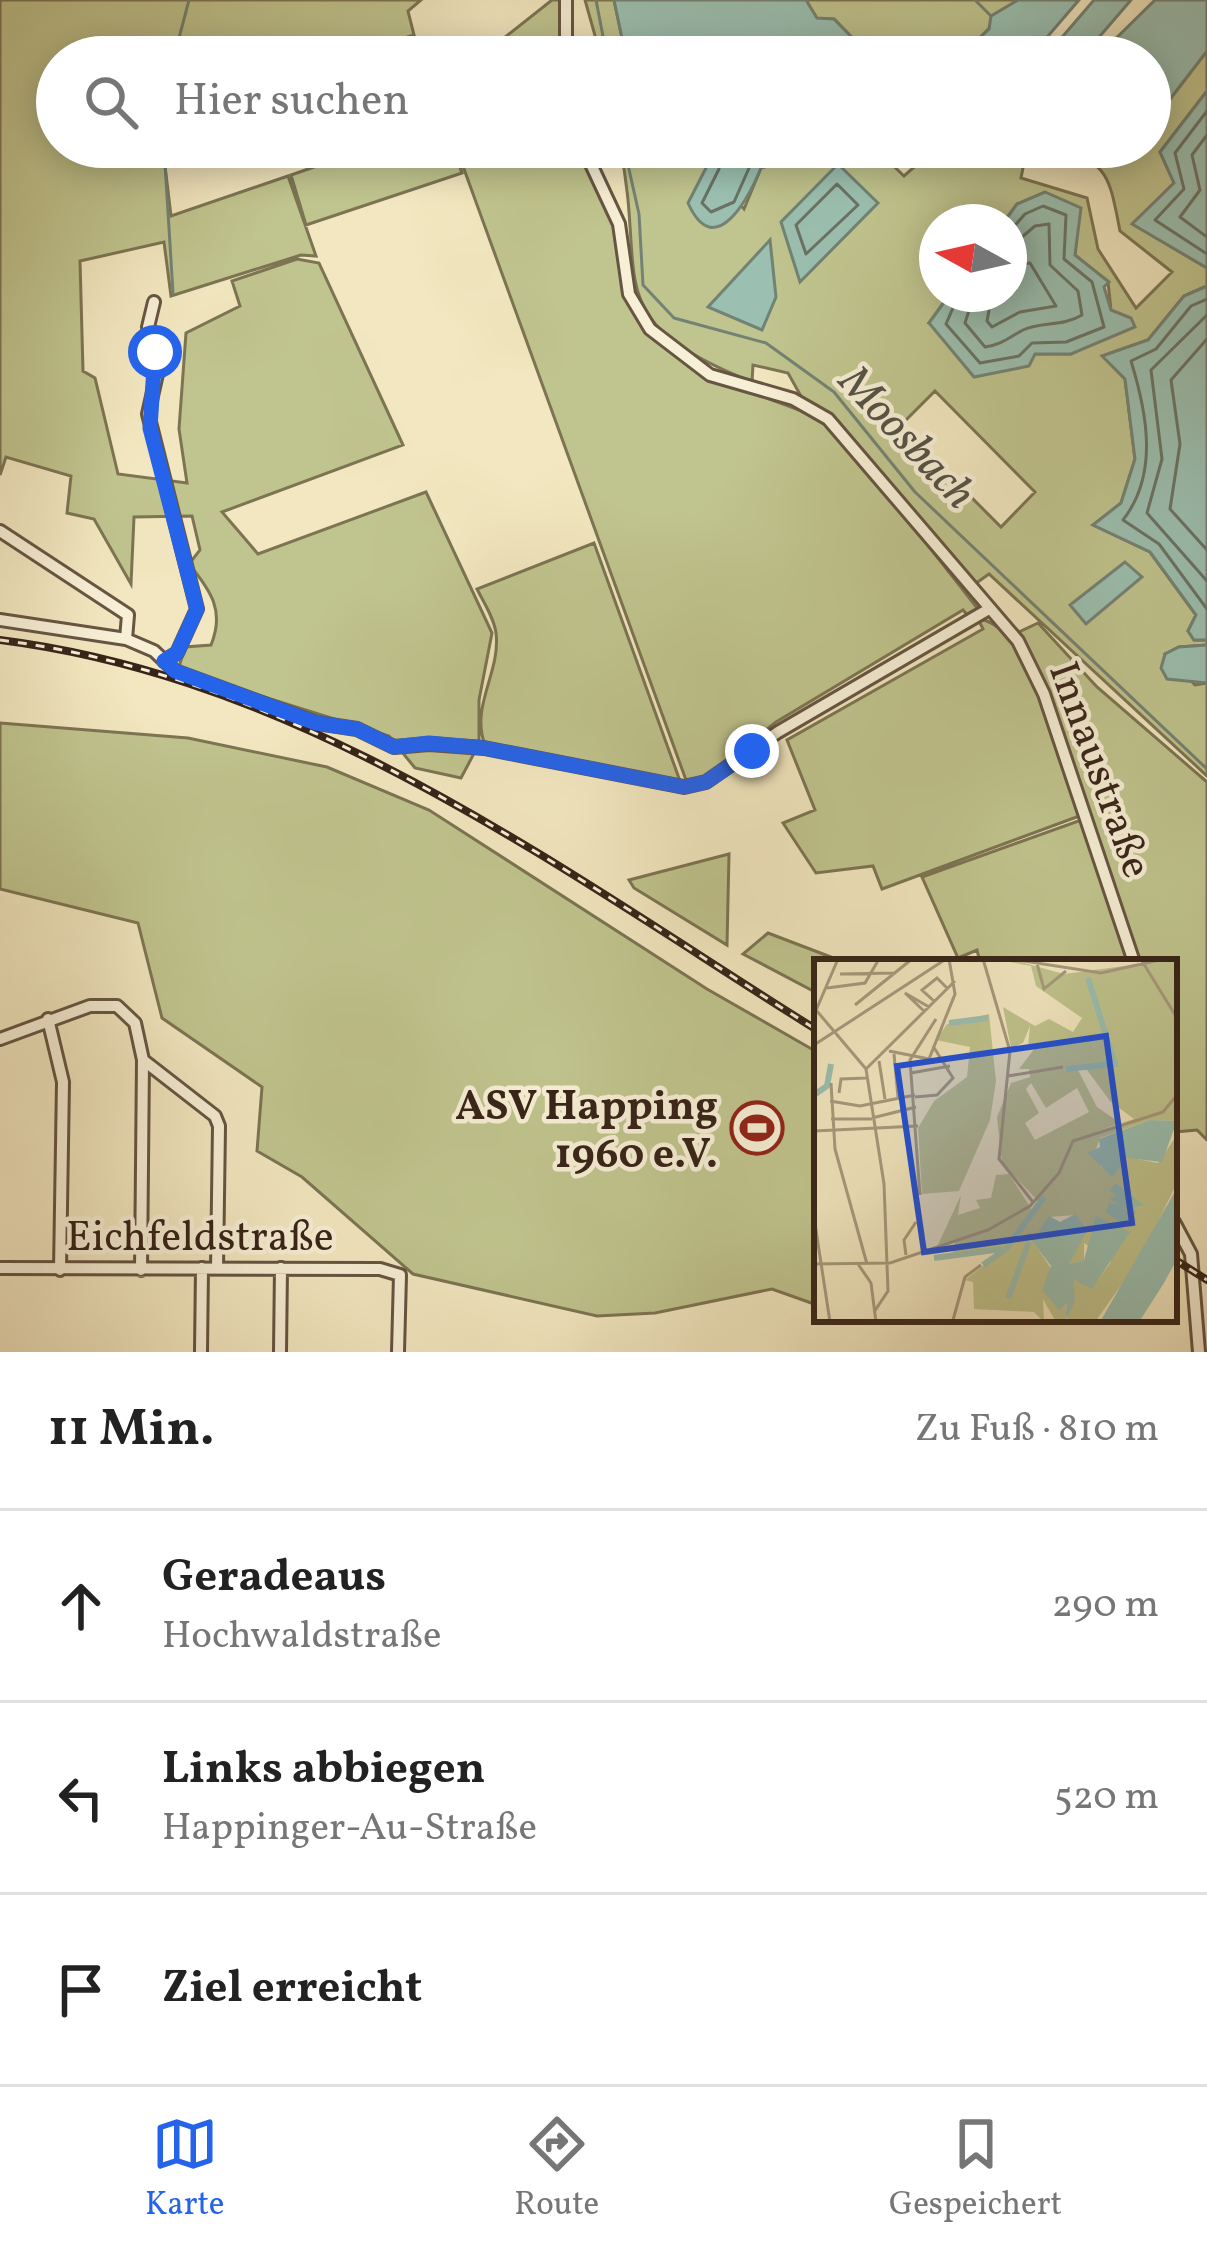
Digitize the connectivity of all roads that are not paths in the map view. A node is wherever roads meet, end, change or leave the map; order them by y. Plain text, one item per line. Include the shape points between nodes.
1 (566, 0) edge
2 (566, 36) edge
3 (593, 168) edge
4 (154, 302) dead end
5 (0, 531) edge
6 (989, 609) junction
7 (0, 620) edge
8 (126, 639) junction
9 (164, 661) junction
10 (1133, 959) edge
11 (48, 1019) junction
12 (0, 1039) edge
13 (143, 1060) junction
14 (1177, 1228) edge
15 (0, 1268) edge
16 (202, 1268) junction
17 (217, 1268) junction
18 (281, 1268) junction
19 (60, 1270) junction
20 (141, 1270) junction
21 (201, 1352) edge
22 (280, 1352) edge
23 (398, 1352) edge
24 (1199, 1352) edge

1 - 2 street
3 - 6 street, Innaustraße via 615,212 628,293 650,328 710,375 828,418
4 - 9 street via 148,327 157,374 148,414 197,609 177,653
5 - 8 street via 128,615
6 - 9 street via 720,773 684,787 484,748 387,746
6 - 10 street, Innaustraße via 1018,641 1044,694
7 - 8 street
8 - 9 street
11 - 12 street
11 - 13 street via 117,1006 135,1022
11 - 19 street via 63,1082
13 - 17 street via 219,1126
13 - 20 street
14 - 24 street via 1191,1254
15 - 19 street, Eichfeldstraße
16 - 17 street, Eichfeldstraße
16 - 20 street, Eichfeldstraße
16 - 21 street
17 - 18 street, Eichfeldstraße
18 - 22 street
18 - 23 street, Eichfeldstraße via 400,1275
19 - 20 street, Eichfeldstraße

